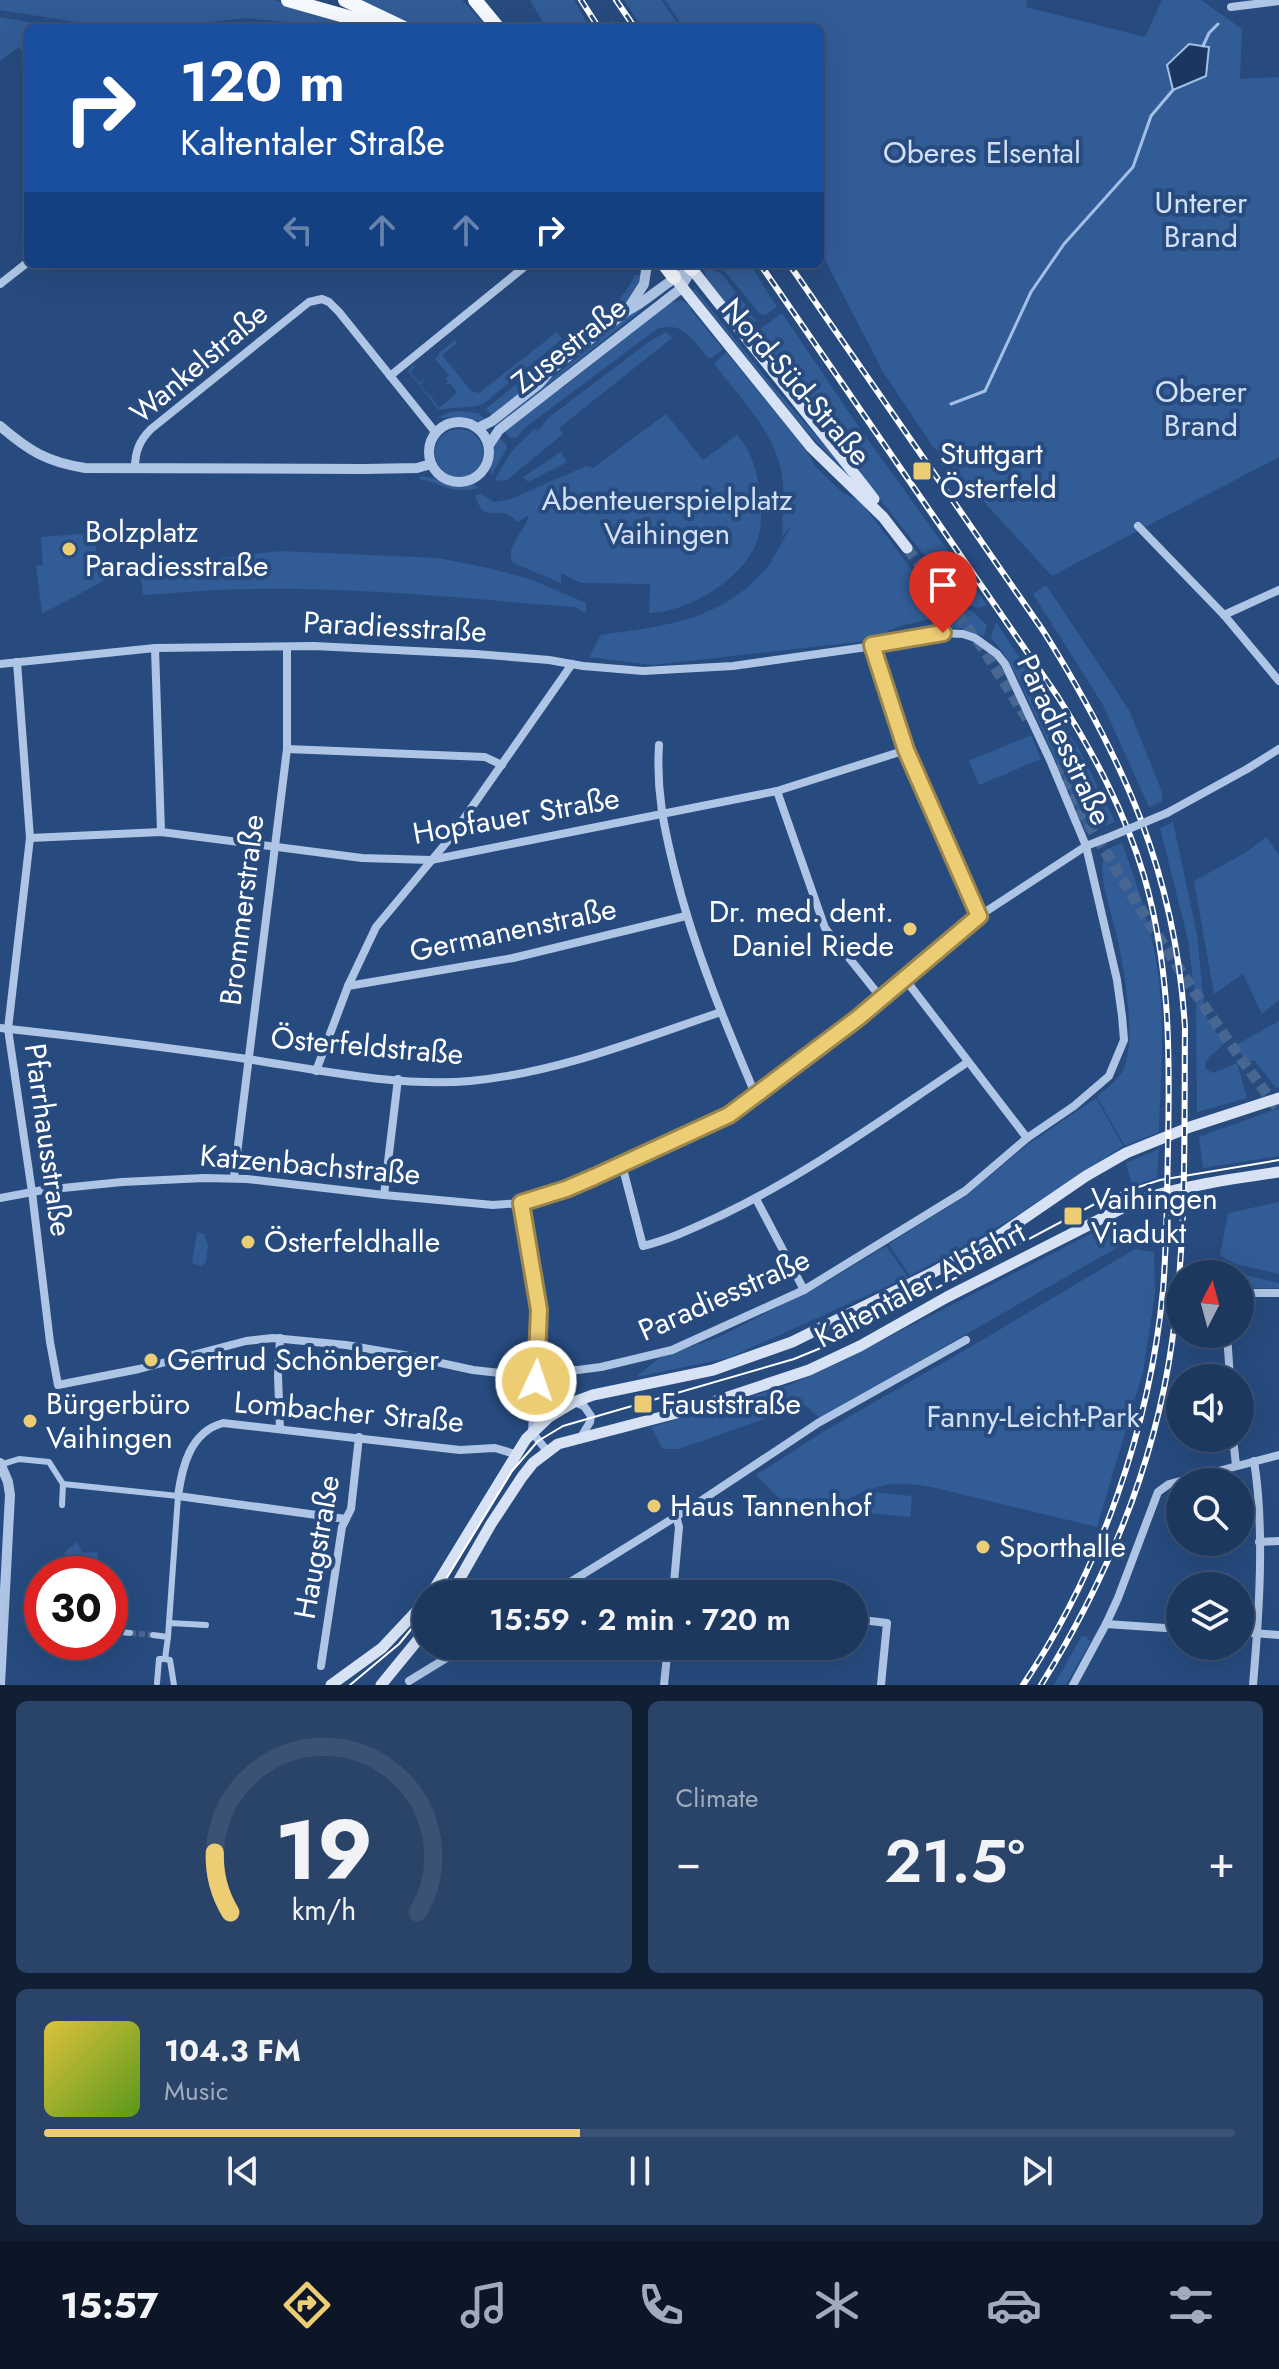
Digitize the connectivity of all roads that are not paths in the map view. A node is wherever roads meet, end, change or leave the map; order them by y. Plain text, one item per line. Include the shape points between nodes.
1 (288, 0) edge
2 (345, 0) edge
3 (1279, 1) edge
4 (475, 2) edge
5 (1231, 7) dead end
6 (373, 24) edge
7 (396, 24) edge
8 (494, 24) edge
9 (24, 265) edge
10 (523, 268) edge
11 (646, 268) edge
12 (667, 268) edge
13 (688, 268) edge
14 (692, 268) edge
15 (678, 282) junction
16 (0, 284) edge
17 (627, 311) junction
18 (390, 376) junction
19 (0, 426) edge
20 (478, 428) junction
21 (436, 433) junction
22 (489, 445) junction
23 (431, 464) junction
24 (135, 468) junction
25 (883, 517) junction
26 (1138, 526) dead end
27 (907, 548) tunnel mouth
28 (1279, 590) edge
29 (1224, 615) junction
30 (872, 645) junction
31 (287, 647) junction
32 (155, 648) junction
33 (17, 662) junction
34 (0, 664) edge
35 (572, 664) junction
36 (1279, 681) edge
37 (659, 745) dead end
38 (287, 749) junction
39 (1279, 749) edge
40 (906, 750) junction
41 (502, 765) junction
42 (777, 791) junction
43 (661, 815) junction
44 (161, 832) junction
45 (451, 837) junction
46 (30, 838) junction
47 (1086, 846) junction
48 (275, 848) junction
49 (465, 852) junction
50 (431, 860) junction
51 (686, 916) junction
52 (979, 916) junction
53 (905, 979) junction
54 (348, 986) junction
55 (882, 999) junction
56 (721, 1012) junction
57 (4, 1028) edge
58 (247, 1059) junction
59 (968, 1062) junction
60 (316, 1071) junction
61 (398, 1079) junction
62 (756, 1096) junction
63 (1279, 1098) edge
64 (1027, 1138) junction
65 (622, 1165) junction
66 (1279, 1172) edge
67 (234, 1178) junction
68 (32, 1192) junction
69 (384, 1195) junction
70 (0, 1198) edge
71 (756, 1199) junction
72 (521, 1203) junction
73 (804, 1290) junction
74 (1254, 1293) edge
75 (1279, 1293) edge
76 (280, 1338) junction
77 (966, 1340) dead end
78 (536, 1379) junction
79 (58, 1385) joint
80 (571, 1404) junction
81 (280, 1429) junction
82 (532, 1432) junction
83 (359, 1437) junction
84 (581, 1437) junction
85 (547, 1451) junction
86 (1235, 1452) edge
87 (515, 1454) junction
88 (1279, 1455) edge
89 (1254, 1461) junction
90 (0, 1464) edge
91 (1236, 1465) junction
92 (63, 1484) junction
93 (178, 1496) junction
94 (62, 1505) dead end
95 (676, 1516) junction
96 (346, 1519) junction
97 (1279, 1541) edge
98 (1259, 1542) junction
99 (3, 1573) edge
100 (439, 1580) edge
101 (459, 1580) edge
102 (573, 1580) edge
103 (674, 1580) edge
104 (412, 1616) edge
105 (868, 1621) edge
106 (169, 1623) junction
107 (1106, 1624) junction
108 (206, 1625) dead end
109 (1166, 1628) edge
110 (1254, 1633) edge
111 (1258, 1633) junction
112 (153, 1635) tunnel mouth
113 (1279, 1635) edge
114 (168, 1637) junction
115 (412, 1647) edge
116 (165, 1659) junction
117 (443, 1660) edge
118 (667, 1660) edge
119 (321, 1666) dead end
120 (409, 1681) dead end
121 (157, 1683) dead end
122 (0, 1685) edge
123 (174, 1685) edge
124 (331, 1685) edge
125 (381, 1685) edge
126 (664, 1685) edge
127 (881, 1685) edge
128 (1073, 1685) edge
129 (1253, 1685) edge

1 - 6 highway
2 - 7 highway
3 - 5 street
4 - 8 highway
9 - 16 street
10 - 18 street
11 - 17 street via 644,284
12 - 15 highway
13 - 15 street, Zusestraße
14 - 25 main road, Nord-Süd-Straße via 837,449
15 - 17 street, Zusestraße
15 - 22 street, Zusestraße via 499,430
15 - 25 main road, Nord-Süd-Straße via 811,447
17 - 20 street, Zusestraße
18 - 21 street, Wankelstraße
18 - 24 street, Wankelstraße via 329,302 309,302 151,429 136,452
19 - 24 street via 44,459 85,468
20 - 21 street via 451,423
20 - 22 street
21 - 23 street via 429,448
22 - 23 street, Zusestraße via 484,470 470,481 451,482
23 - 24 street via 364,469
25 - 27 main road, Nord-Süd-Straße
26 - 29 street
28 - 29 street
29 - 36 street
30 - 35 street, Paradiesstraße via 691,669 643,671
30 - 40 street
30 - 47 street, Paradiesstraße via 963,634 997,654 1011,673
31 - 32 street, Paradiesstraße
31 - 35 street, Paradiesstraße via 434,651
31 - 38 street, Brommerstraße
32 - 33 street, Paradiesstraße
32 - 44 street
33 - 34 street, Paradiesstraße
33 - 46 street, Pfarrhausstraße
35 - 41 street
37 - 43 street
38 - 41 street via 485,757
38 - 48 street, Brommerstraße
39 - 47 street, Katzenbachstraße, bridge via 1167,813
40 - 42 street, Hopfauer Straße
40 - 52 street
41 - 45 street
42 - 43 street, Hopfauer Straße
42 - 55 street via 825,928
43 - 49 street, Hopfauer Straße
43 - 51 street
44 - 46 street, Hopfauer Straße
44 - 48 street, Hopfauer Straße
45 - 49 street
45 - 50 street
46 - 57 street, Pfarrhausstraße
47 - 52 street, Katzenbachstraße
47 - 64 street, Paradiesstraße via 1117,980 1124,1040 1109,1076
48 - 50 street, Hopfauer Straße
48 - 58 street, Brommerstraße
49 - 50 street, Hopfauer Straße
50 - 54 street via 376,927
51 - 54 street, Germanenstraße via 513,958
51 - 56 street
52 - 53 street, Katzenbachstraße
53 - 55 street, Katzenbachstraße
53 - 59 street
54 - 60 street
55 - 62 street, Katzenbachstraße
56 - 61 street, Österfeldstraße via 535,1072 467,1081
56 - 62 street
57 - 58 street, Österfeldstraße
57 - 68 street, Pfarrhausstraße
58 - 60 street, Österfeldstraße
58 - 67 street, Brommerstraße
59 - 64 street
59 - 71 street
60 - 61 street, Österfeldstraße
61 - 69 street
62 - 65 street, Katzenbachstraße via 729,1115
63 - 80 main road via 1190,1127 1104,1164 958,1258 792,1342 713,1370
64 - 73 street, Paradiesstraße via 965,1191
65 - 71 street via 643,1246
65 - 72 street, Katzenbachstraße
66 - 84 main road, Kaltentaler Abfahrt via 1136,1201 809,1370 692,1409
67 - 68 street, Katzenbachstraße
67 - 69 street, Katzenbachstraße
68 - 70 street, Katzenbachstraße
68 - 79 street, Pfarrhausstraße
69 - 72 street, Katzenbachstraße
71 - 73 street
72 - 78 street via 539,1310
73 - 78 street, Paradiesstraße via 672,1350 601,1367 549,1370
74 - 75 street
76 - 78 street, Paradiesstraße
76 - 79 street, Paradiesstraße via 246,1341
76 - 81 street
77 - 95 street via 818,1423
78 - 80 street via 546,1395
78 - 82 street
80 - 82 main road
80 - 84 street via 584,1406 591,1416
81 - 83 street, Lombacher Straße
81 - 93 street, Lombacher Straße via 234,1423 210,1426 184,1461
82 - 85 street
82 - 87 main road
83 - 87 street, Lombacher Straße
83 - 96 street, Haugstraße
84 - 85 main road, Kaltentaler Abfahrt
85 - 101 main road via 522,1477
86 - 91 street
87 - 100 main road
88 - 89 street
89 - 91 street
89 - 98 street
90 - 92 street via 19,1459 49,1462
90 - 99 street via 10,1495
91 - 107 street via 1158,1492
92 - 93 street
92 - 94 street
93 - 96 street
93 - 106 street
95 - 102 street
95 - 103 street
96 - 119 street, Haugstraße
97 - 98 street
98 - 111 street
99 - 122 street
104 - 124 main road via 382,1648
105 - 127 street via 887,1623
106 - 108 street
106 - 114 street
107 - 109 street
107 - 128 street
110 - 111 street
111 - 113 street
111 - 129 street
112 - 114 street
114 - 116 street
115 - 125 main road
116 - 121 street via 159,1659
116 - 123 street via 170,1660
117 - 120 street
118 - 126 street

